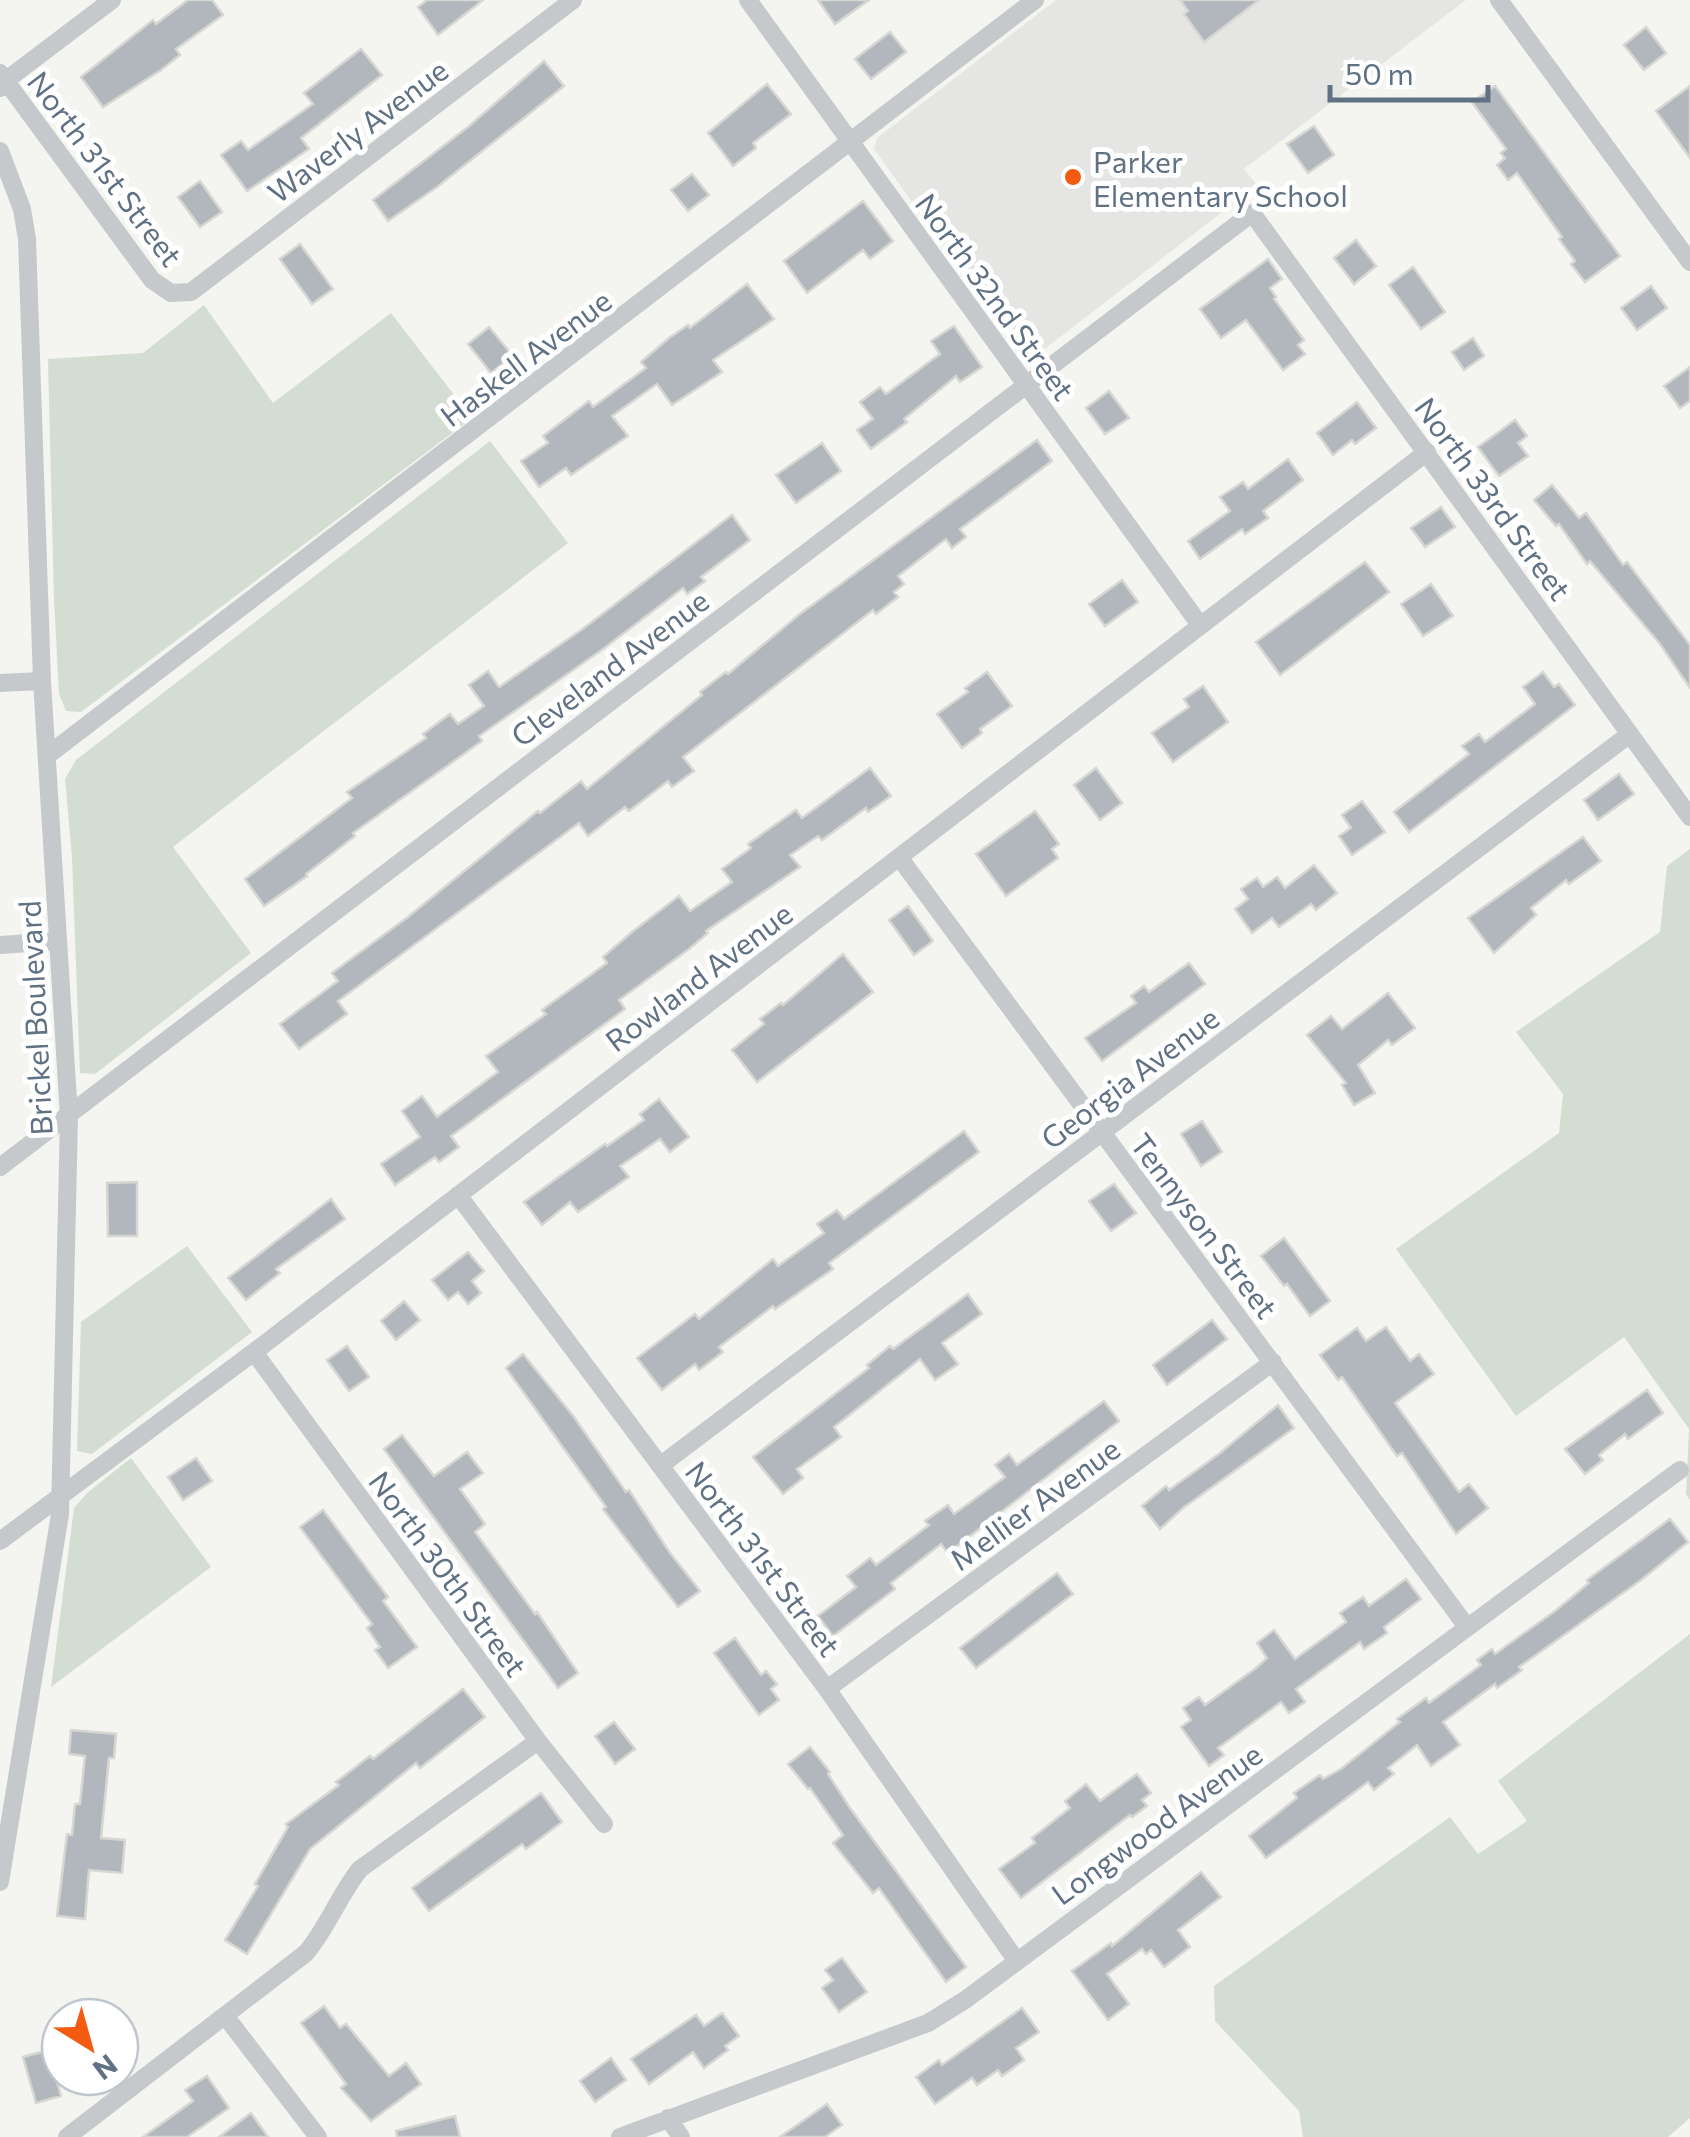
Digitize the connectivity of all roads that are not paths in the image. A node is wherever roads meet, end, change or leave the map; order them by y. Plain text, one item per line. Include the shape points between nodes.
1 (112, 0) edge
2 (572, 0) edge
3 (748, 0) edge
4 (1035, 0) edge
5 (1499, 0) edge
6 (2, 81) edge
7 (851, 142) junction
8 (0, 151) edge
9 (1252, 212) joint
10 (1690, 262) edge
11 (171, 293) joint
12 (1026, 384) junction
13 (1427, 452) junction
14 (1200, 625) junction
15 (42, 681) junction
16 (0, 683) edge
17 (1630, 734) junction
18 (48, 756) junction
19 (1690, 817) edge
20 (899, 857) junction
21 (56, 941) junction
22 (0, 945) edge
23 (69, 1117) junction
24 (1101, 1132) junction
25 (0, 1168) edge
26 (458, 1195) junction
27 (254, 1352) junction
28 (1273, 1362) junction
29 (661, 1466) junction
30 (1680, 1470) dead end
31 (60, 1497) junction
32 (0, 1541) edge
33 (1467, 1627) junction
34 (827, 1688) junction
35 (538, 1741) junction
36 (604, 1824) dead end
37 (0, 1882) edge
38 (1016, 1960) junction
39 (226, 2016) junction
40 (668, 2118) junction
41 (66, 2137) edge
42 (318, 2137) edge
43 (620, 2137) edge
44 (681, 2137) edge

1 - 6 street
2 - 11 street, Waverly Avenue via 190,292
3 - 7 street, North 32nd Street
4 - 7 street, Haskell Avenue
5 - 10 street
6 - 11 street, North 31st Street via 152,280
7 - 12 street, North 32nd Street
7 - 18 street, Haskell Avenue
8 - 15 street, Brickel Boulevard via 27,239
9 - 12 street, Cleveland Avenue
9 - 13 street, North 33rd Street
12 - 14 street, North 32nd Street
12 - 23 street, Cleveland Avenue
13 - 14 street, Rowland Avenue
13 - 17 street, North 33rd Street
14 - 20 street, Rowland Avenue
15 - 16 street
15 - 18 street, Brickel Boulevard
17 - 19 street, North 33rd Street
17 - 24 street, Georgia Avenue
18 - 21 street, Brickel Boulevard
20 - 24 street, Tennyson Street
20 - 26 street, Rowland Avenue
21 - 22 street
21 - 23 street, Brickel Boulevard
23 - 25 street, Cleveland Avenue
23 - 31 street, Brickel Boulevard
24 - 28 street, Tennyson Street
24 - 29 street, Georgia Avenue
26 - 27 street, Rowland Avenue
26 - 29 street, North 31st Street
27 - 31 street, Rowland Avenue
27 - 35 street, North 30th Street
28 - 33 street, Tennyson Street
28 - 34 street, Mellier Avenue
29 - 34 street, North 31st Street
30 - 33 street, Longwood Avenue
31 - 32 street, Rowland Avenue
31 - 37 street, Brickel Boulevard
33 - 38 street, Longwood Avenue
34 - 38 street, North 31st Street
35 - 36 street, North 30th Street
35 - 39 street via 360,1869 306,1953
38 - 40 street, Longwood Avenue via 928,2023
39 - 41 street
39 - 42 street
40 - 43 street, Longwood Avenue
40 - 44 street

